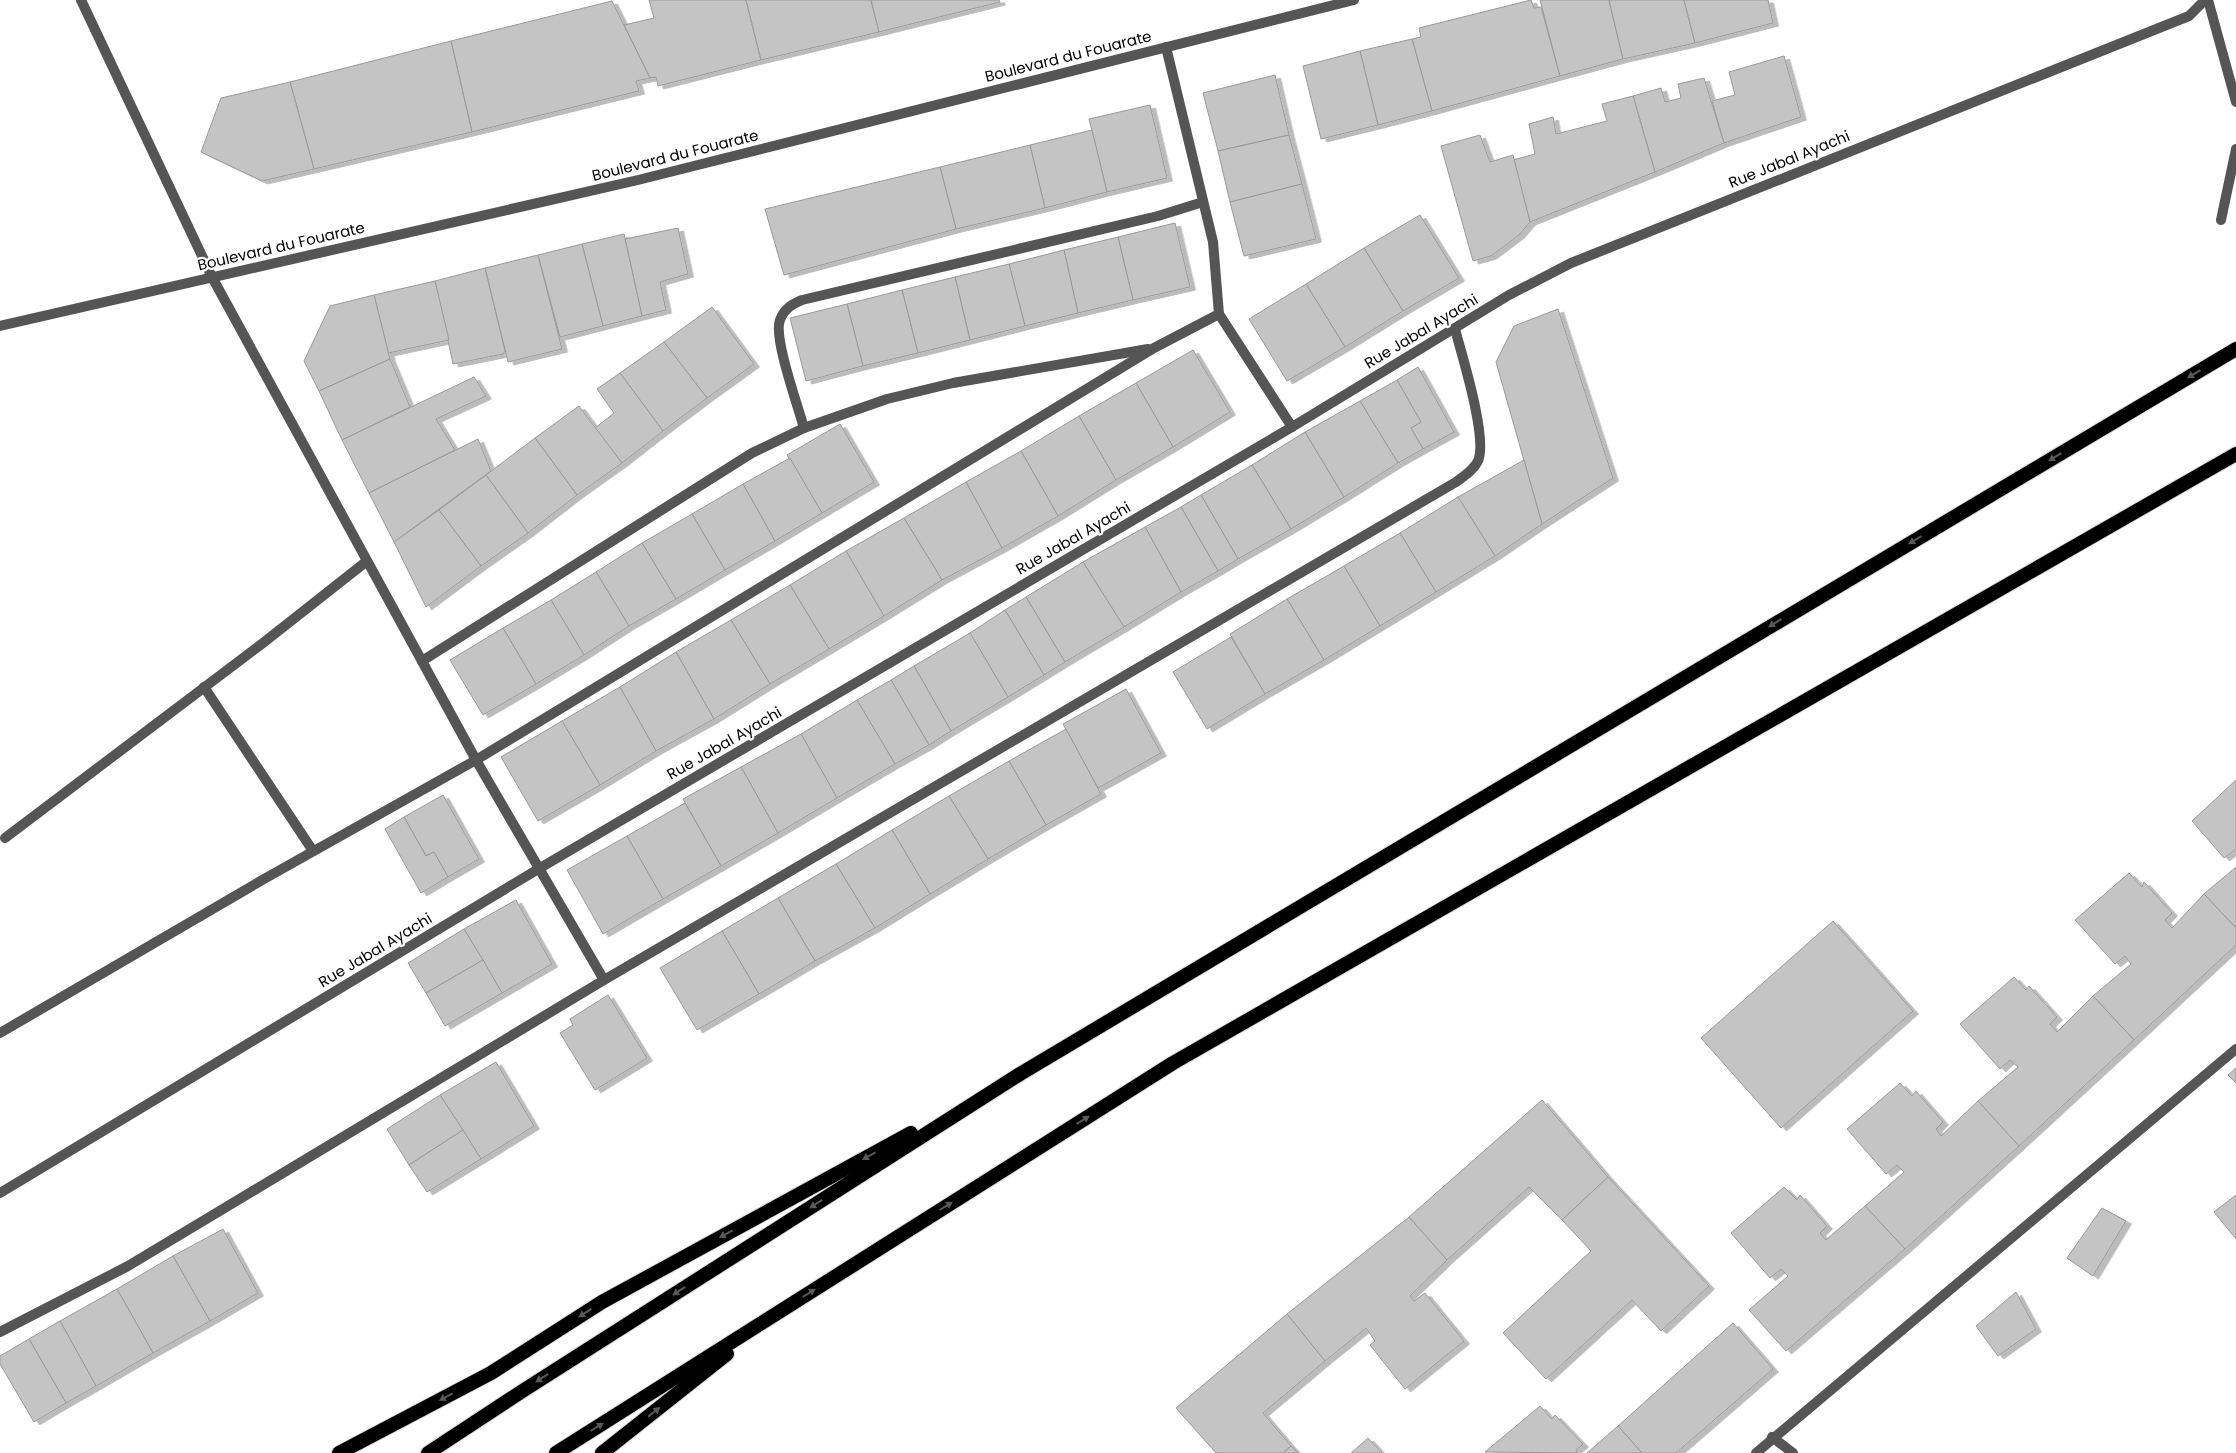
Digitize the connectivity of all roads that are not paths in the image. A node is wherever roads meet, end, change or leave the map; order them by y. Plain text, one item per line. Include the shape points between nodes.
1 (82, 0) edge
2 (1354, 0) edge
3 (2206, 0) edge
4 (1166, 46) junction
5 (2236, 102) edge
6 (2236, 150) edge
7 (1204, 202) junction
8 (2221, 220) dead end
9 (212, 277) junction
10 (1219, 314) junction
11 (0, 326) edge
12 (1455, 328) junction
13 (1154, 348) junction
14 (2236, 349) edge
15 (1292, 427) junction
16 (804, 428) junction
17 (2236, 454) edge
18 (367, 561) junction
19 (422, 661) junction
20 (204, 687) junction
21 (476, 760) junction
22 (5, 838) dead end
23 (312, 851) junction
24 (540, 868) junction
25 (604, 980) junction
26 (0, 1033) edge
27 (2236, 1049) edge
28 (1020, 1074) junction
29 (0, 1193) edge
30 (786, 1308) junction
31 (0, 1332) edge
32 (1772, 1437) junction
33 (339, 1453) edge
34 (428, 1453) edge
35 (556, 1453) edge
36 (602, 1453) edge
37 (1756, 1453) edge
38 (1793, 1453) edge

1 - 9 street
2 - 4 street, Boulevard du Fouarate
3 - 5 street
3 - 12 street, Rue Jabal Ayachi via 2189,16 1571,263
4 - 7 street
4 - 9 street, Boulevard du Fouarate via 638,180
6 - 8 street
7 - 10 street via 1213,242
7 - 16 street via 1158,216 810,298 789,306 779,320 779,340
9 - 11 street, Boulevard du Fouarate
9 - 18 street
10 - 13 street
10 - 15 street
12 - 15 street, Rue Jabal Ayachi
12 - 25 street via 1480,441 1478,461 1471,471 1447,488
13 - 16 street via 953,383 887,399
13 - 21 street
14 -> 28 highway
15 - 24 street, Rue Jabal Ayachi
16 - 19 street via 752,454
30 -> 17 highway via 1172,1063
18 - 19 street
18 - 20 street
19 - 21 street
20 - 22 street
20 - 23 street
21 - 23 street
21 - 24 street
23 - 26 street
24 - 25 street
24 - 29 street, Rue Jabal Ayachi
25 - 31 street via 128,1266
27 - 32 street
28 -> 33 highway via 602,1302 491,1373
28 -> 34 highway
35 -> 30 highway
36 -> 30 highway
32 - 37 street
32 - 38 street

